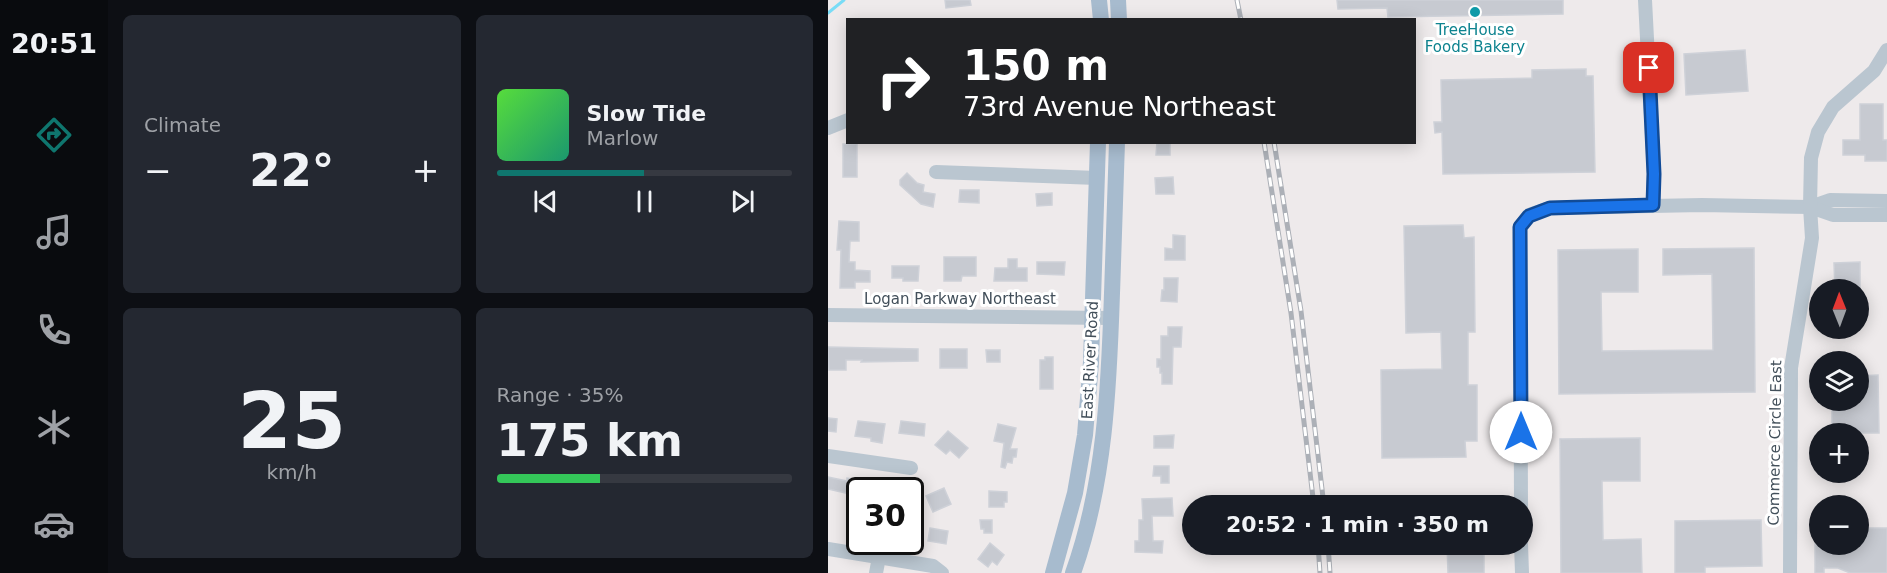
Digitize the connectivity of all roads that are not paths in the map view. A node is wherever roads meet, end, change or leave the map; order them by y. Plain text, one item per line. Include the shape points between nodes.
1 (1099, 0) edge
2 (1118, 0) edge
3 (1646, 0) edge
4 (1101, 18) edge
5 (1119, 18) edge
6 (1887, 50) edge
7 (846, 121) edge
8 (828, 128) edge
9 (1098, 144) edge
10 (1117, 144) edge
11 (936, 172) dead end
12 (1097, 178) junction
13 (1887, 201) edge
14 (1653, 205) junction
15 (1810, 207) junction
16 (1887, 215) edge
17 (828, 315) edge
18 (1092, 317) junction
19 (1111, 318) junction
20 (828, 456) edge
21 (911, 468) dead end
22 (1521, 495) edge
23 (828, 549) edge
24 (1521, 555) edge
25 (879, 557) junction
26 (876, 573) edge
27 (942, 573) edge
28 (1053, 573) edge
29 (1073, 573) edge
30 (1522, 573) edge
31 (1790, 573) edge

1 - 4 main road
2 - 5 main road
3 - 14 street
6 - 15 street, Commerce Circle East via 1874,71 1833,107 1818,132 1811,158
7 - 8 street
9 - 12 main road, East River Road
10 - 19 main road, East River Road
11 - 12 street
12 - 18 main road, East River Road
13 - 15 street via 1830,200
14 - 15 street
14 - 22 street via 1550,208 1529,216 1520,227
15 - 16 street via 1833,215
15 - 31 street, Commerce Circle East via 1812,238 1791,368
17 - 18 street, Logan Parkway Northeast
18 - 19 street, Logan Parkway Northeast
18 - 28 main road, East River Road via 1085,435 1075,493
19 - 29 main road, East River Road via 1102,445
20 - 21 street
23 - 25 street
24 - 30 street
25 - 26 street
25 - 27 street via 933,566

